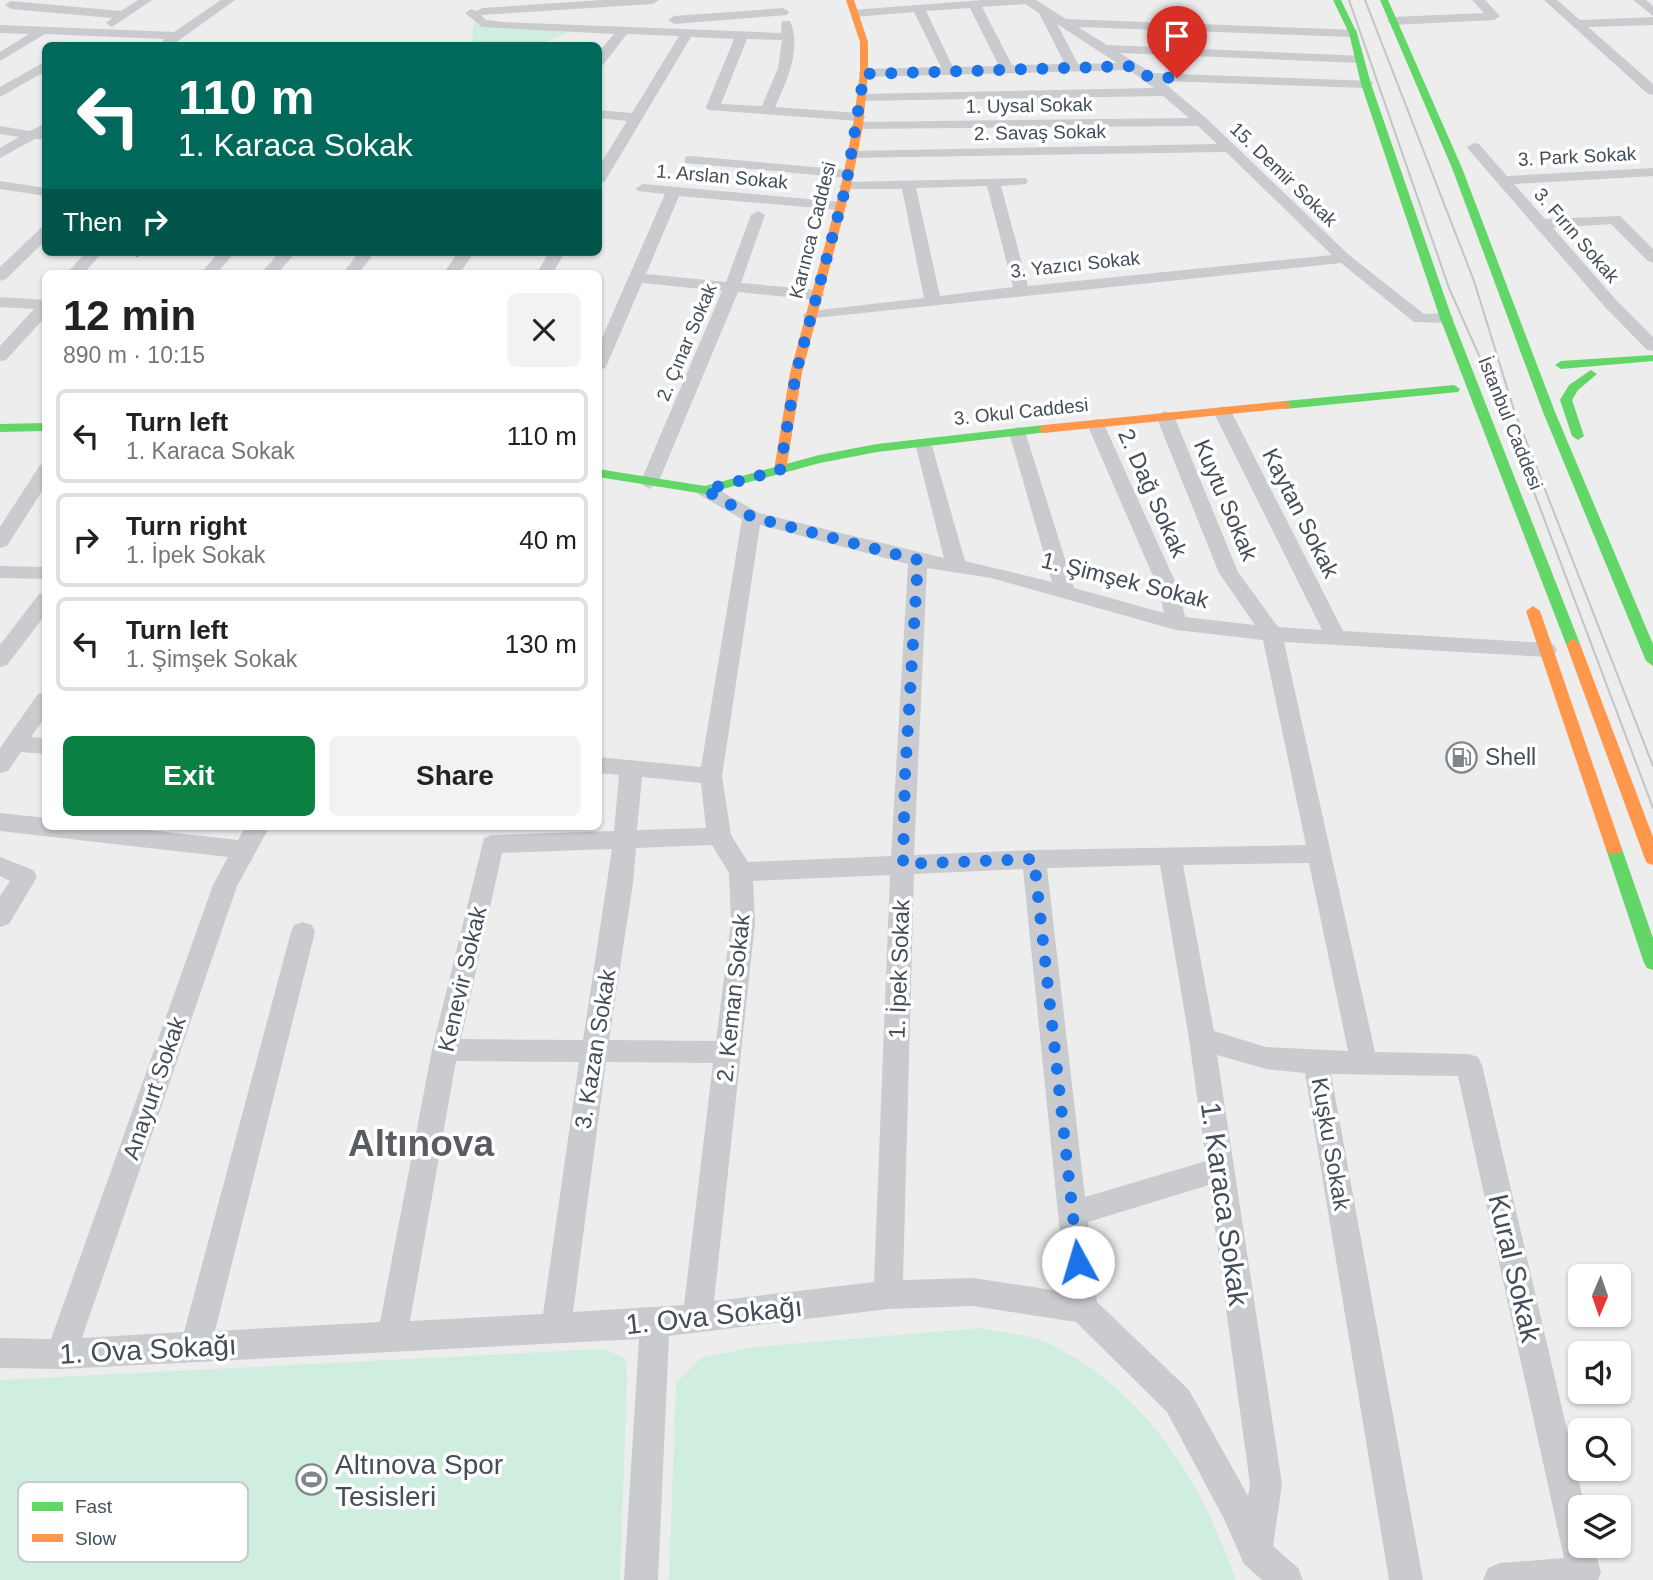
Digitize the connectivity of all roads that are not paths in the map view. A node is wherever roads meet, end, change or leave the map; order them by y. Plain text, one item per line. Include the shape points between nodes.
1 (146, 0) edge
2 (229, 0) edge
3 (653, 0) edge
4 (1028, 0) edge
5 (1337, 0) edge
6 (1384, 0) edge
7 (1478, 0) edge
8 (1550, 0) edge
9 (1639, 0) edge
10 (583, 3) edge
11 (974, 4) junction
12 (10, 6) edge
13 (780, 6) edge
14 (853, 6) edge
15 (470, 7) edge
16 (918, 8) junction
17 (1044, 10) junction
18 (1653, 12) edge
19 (123, 15) junction
20 (1393, 21) junction
21 (1653, 21) edge
22 (1063, 23) junction
23 (1577, 24) junction
24 (588, 28) junction
25 (0, 29) edge
26 (624, 30) junction
27 (41, 31) junction
28 (687, 33) junction
29 (1353, 33) junction
30 (95, 34) junction
31 (742, 35) junction
32 (176, 36) junction
33 (790, 37) junction
34 (555, 40) dead end
35 (83, 42) edge
36 (168, 42) edge
37 (1107, 48) junction
38 (0, 57) edge
39 (602, 57) edge
40 (1359, 59) junction
41 (1134, 66) junction
42 (42, 67) edge
43 (1074, 68) junction
44 (1008, 70) junction
45 (949, 71) junction
46 (864, 74) junction
47 (1653, 75) edge
48 (1637, 76) junction
49 (1149, 77) junction
50 (1366, 84) junction
51 (1653, 91) edge
52 (1165, 92) junction
53 (0, 93) edge
54 (862, 97) junction
55 (767, 110) junction
56 (602, 114) edge
57 (637, 118) junction
58 (858, 121) junction
59 (1202, 122) junction
60 (0, 130) edge
61 (41, 133) edge
62 (1474, 147) dead end
63 (1228, 148) junction
64 (0, 154) edge
65 (852, 155) junction
66 (690, 160) dead end
67 (1653, 172) edge
68 (602, 175) edge
69 (847, 180) junction
70 (1504, 180) junction
71 (1021, 181) dead end
72 (993, 183) junction
73 (908, 184) junction
74 (0, 185) edge
75 (643, 188) dead end
76 (768, 190) junction
77 (42, 191) edge
78 (674, 191) junction
79 (840, 206) junction
80 (1542, 224) junction
81 (42, 235) edge
82 (0, 254) edge
83 (90, 256) edge
84 (223, 256) edge
85 (284, 256) edge
86 (364, 256) edge
87 (19, 257) junction
88 (1344, 258) junction
89 (1653, 258) edge
90 (78, 270) edge
91 (211, 270) edge
92 (272, 270) edge
93 (353, 270) edge
94 (0, 276) edge
95 (635, 278) junction
96 (732, 287) junction
97 (1022, 291) junction
98 (817, 295) junction
99 (933, 301) junction
100 (0, 302) edge
101 (42, 305) edge
102 (42, 309) edge
103 (811, 316) junction
104 (1446, 318) junction
105 (1653, 346) edge
106 (1525, 347) junction
107 (0, 356) edge
108 (602, 357) edge
109 (1653, 359) edge
110 (1591, 374) junction
111 (1476, 393) junction
112 (1547, 405) junction
113 (1223, 411) junction
114 (1164, 416) junction
115 (1096, 424) junction
116 (42, 427) edge
117 (0, 428) edge
118 (1018, 432) junction
119 (924, 443) junction
120 (1587, 456) dead end
121 (780, 470) junction
122 (602, 474) edge
123 (42, 475) edge
124 (649, 483) junction
125 (705, 490) junction
126 (752, 517) junction
127 (0, 542) edge
128 (918, 560) junction
129 (956, 566) junction
130 (0, 572) edge
131 (42, 573) edge
132 (1065, 592) junction
133 (1528, 597) dead end
134 (42, 604) edge
135 (1176, 624) junction
136 (1272, 634) junction
137 (1336, 638) junction
138 (1547, 650) junction
139 (0, 660) edge
140 (1653, 661) edge
141 (42, 705) edge
142 (15, 744) junction
143 (42, 747) edge
144 (0, 765) edge
145 (602, 765) edge
146 (631, 769) junction
147 (711, 776) junction
148 (0, 822) edge
149 (42, 827) edge
150 (70, 830) edge
151 (256, 830) edge
152 (496, 835) edge
153 (719, 836) junction
154 (625, 840) junction
155 (244, 850) junction
156 (1321, 854) junction
157 (1170, 856) junction
158 (1034, 859) junction
159 (1653, 859) edge
160 (903, 864) junction
161 (0, 866) edge
162 (741, 872) junction
163 (0, 917) edge
164 (303, 932) dead end
165 (1653, 963) edge
166 (1202, 1039) junction
167 (445, 1050) junction
168 (594, 1050) junction
169 (728, 1052) junction
170 (1317, 1062) junction
171 (1364, 1063) junction
172 (1220, 1169) junction
173 (1073, 1214) junction
174 (888, 1295) junction
175 (1083, 1309) junction
176 (696, 1319) junction
177 (655, 1324) junction
178 (555, 1329) junction
179 (392, 1338) junction
180 (196, 1345) junction
181 (0, 1353) edge
182 (61, 1354) junction
183 (1256, 1552) junction
184 (641, 1580) edge
185 (1286, 1580) edge
186 (1406, 1580) edge
187 (1500, 1580) edge

1 - 19 street
2 - 32 street
3 - 10 street
4 - 11 street
4 - 17 street, 15. Demir Sokak
5 - 29 main road, İstanbul Caddesi
6 - 20 main road, İstanbul Caddesi
7 - 20 street via 1494,16
8 - 23 street
9 - 18 street
10 - 15 street
10 - 24 street
11 - 16 street
11 - 44 street
12 - 19 street
13 - 24 street
13 - 33 street
14 - 16 street
14 - 46 main road, Karınca Caddesi via 864,42
15 - 24 street via 482,23
16 - 45 street
17 - 22 street, 15. Demir Sokak
17 - 43 street
19 - 30 street
20 - 106 main road, İstanbul Caddesi via 1462,180
21 - 23 street
22 - 29 street
22 - 37 street, 15. Demir Sokak
23 - 48 street
24 - 26 street
24 - 34 street
25 - 27 street
26 - 28 street
26 - 39 street
27 - 30 street
27 - 38 street
28 - 31 street
28 - 57 street
29 - 40 main road, İstanbul Caddesi
30 - 32 street
30 - 35 street
31 - 33 street
31 - 55 street, 1. Uysal Sokak via 713,107
32 - 36 street
33 - 55 street via 784,71
37 - 40 street
37 - 41 street, 15. Demir Sokak
40 - 50 main road, İstanbul Caddesi
41 - 43 street
41 - 49 street, 15. Demir Sokak
42 - 53 street
43 - 44 street
44 - 45 street
45 - 46 street
46 - 54 main road, Karınca Caddesi
47 - 48 street
48 - 51 street
49 - 50 street
49 - 52 street, 15. Demir Sokak
50 - 104 main road, İstanbul Caddesi
52 - 54 street
52 - 59 street, 15. Demir Sokak
54 - 58 main road, Karınca Caddesi
55 - 58 street, 1. Uysal Sokak
56 - 57 street
57 - 68 street
58 - 59 street, 1. Uysal Sokak
58 - 65 main road, Karınca Caddesi
59 - 63 street, 15. Demir Sokak
60 - 61 street
61 - 64 street
62 - 70 street, 3. Fırın Sokak
63 - 65 street, 2. Savaş Sokak
63 - 88 street, 15. Demir Sokak
65 - 69 main road, Karınca Caddesi
66 - 76 street
67 - 70 street, 3. Park Sokak
69 - 73 street
69 - 76 street
69 - 79 main road, Karınca Caddesi
70 - 80 street, 3. Fırın Sokak
71 - 72 street
72 - 73 street
72 - 97 street
73 - 99 street
74 - 77 street
75 - 78 street, 1. Arslan Sokak
76 - 78 street, 1. Arslan Sokak
76 - 79 street, 1. Arslan Sokak
76 - 96 street, 2. Çınar Sokak
78 - 95 street
79 - 98 main road, Karınca Caddesi
80 - 89 street via 1615,219
80 - 105 street, 3. Fırın Sokak
81 - 87 street
82 - 87 street
83 - 90 street
84 - 91 street
85 - 92 street
86 - 93 street
87 - 94 street
88 - 97 street, 3. Yazıcı Sokak
88 - 104 street, 15. Demir Sokak via 1420,319
95 - 96 street
95 - 108 street
96 - 98 street
96 - 124 street, 2. Çınar Sokak
97 - 99 street, 3. Yazıcı Sokak
98 - 103 main road, Karınca Caddesi
99 - 103 street, 3. Yazıcı Sokak
100 - 101 street
102 - 107 street
103 - 121 main road, Karınca Caddesi
104 - 111 main road, İstanbul Caddesi
106 - 109 main road via 1564,365
106 - 112 main road, İstanbul Caddesi
109 - 110 main road
110 - 112 main road via 1549,389
110 - 120 main road via 1569,389 1564,402
111 - 113 main road, 3. Okul Caddesi
111 - 159 main road, İstanbul Caddesi
112 - 140 main road, İstanbul Caddesi
113 - 114 main road, 3. Okul Caddesi
113 - 137 street, Kaytan Sokak
114 - 115 main road, 3. Okul Caddesi
114 - 136 street, Kuytu Sokak via 1229,573
115 - 118 main road, 3. Okul Caddesi
115 - 135 street, 2. Dağ Sokak via 1169,590
116 - 117 main road
118 - 119 main road, 3. Okul Caddesi
118 - 132 street
119 - 121 main road, 3. Okul Caddesi
119 - 129 street
121 - 125 main road, 3. Okul Caddesi
122 - 124 main road, 3. Okul Caddesi
123 - 127 street
124 - 125 main road, 3. Okul Caddesi
125 - 126 street, 1. Şimşek Sokak
126 - 128 street, 1. Şimşek Sokak
126 - 147 street, 2. Keman Sokak
128 - 129 street, 1. Şimşek Sokak
128 - 160 street, 1. İpek Sokak
129 - 132 street, 1. Şimşek Sokak
130 - 131 street
132 - 135 street, 1. Şimşek Sokak
133 - 138 main road
134 - 139 street
135 - 136 street, 1. Şimşek Sokak
136 - 137 street, 1. Şimşek Sokak
136 - 156 street, Kuşku Sokak
137 - 138 street, 1. Şimşek Sokak
138 - 165 main road
141 - 142 street
142 - 143 street
142 - 144 street
145 - 146 street
146 - 147 street
146 - 154 street, 3. Kazan Sokak
147 - 153 street, 2. Keman Sokak
148 - 149 street
150 - 155 street
151 - 155 street, Anayurt Sokak
152 - 154 street, Kenevir Sokak
152 - 167 street, Kenevir Sokak
153 - 154 street, Kenevir Sokak
153 - 162 street, 2. Keman Sokak
154 - 168 street, 3. Kazan Sokak
155 - 182 street, Anayurt Sokak via 225,885
156 - 157 street
156 - 171 street, Kuşku Sokak
157 - 158 street
157 - 166 street, 1. Karaca Sokak
158 - 160 street
158 - 173 street
160 - 162 street
160 - 174 street, 1. İpek Sokak
161 - 163 street via 25,877
162 - 169 street, 2. Keman Sokak via 743,923
164 - 180 street
166 - 170 street via 1266,1058
166 - 172 street, 1. Karaca Sokak
167 - 168 street
167 - 179 street, Kenevir Sokak
168 - 169 street
168 - 178 street, 3. Kazan Sokak
169 - 176 street, 2. Keman Sokak
170 - 171 street, Kuşku Sokak
170 - 186 street, Kuşku Sokak
171 - 187 street, Kural Sokak via 1469,1065 1584,1573
172 - 173 street
172 - 183 street, 1. Karaca Sokak via 1266,1484
173 - 175 street
174 - 175 street, 1. Ova Sokağı via 973,1292
174 - 176 street, 1. Ova Sokağı
175 - 183 street via 1178,1401
176 - 177 street, 1. Ova Sokağı
177 - 178 street, 1. Ova Sokağı
177 - 184 street
178 - 179 street, 1. Ova Sokağı
179 - 180 street, 1. Ova Sokağı
180 - 182 street, 1. Ova Sokağı
181 - 182 street, 1. Ova Sokağı
183 - 185 street

